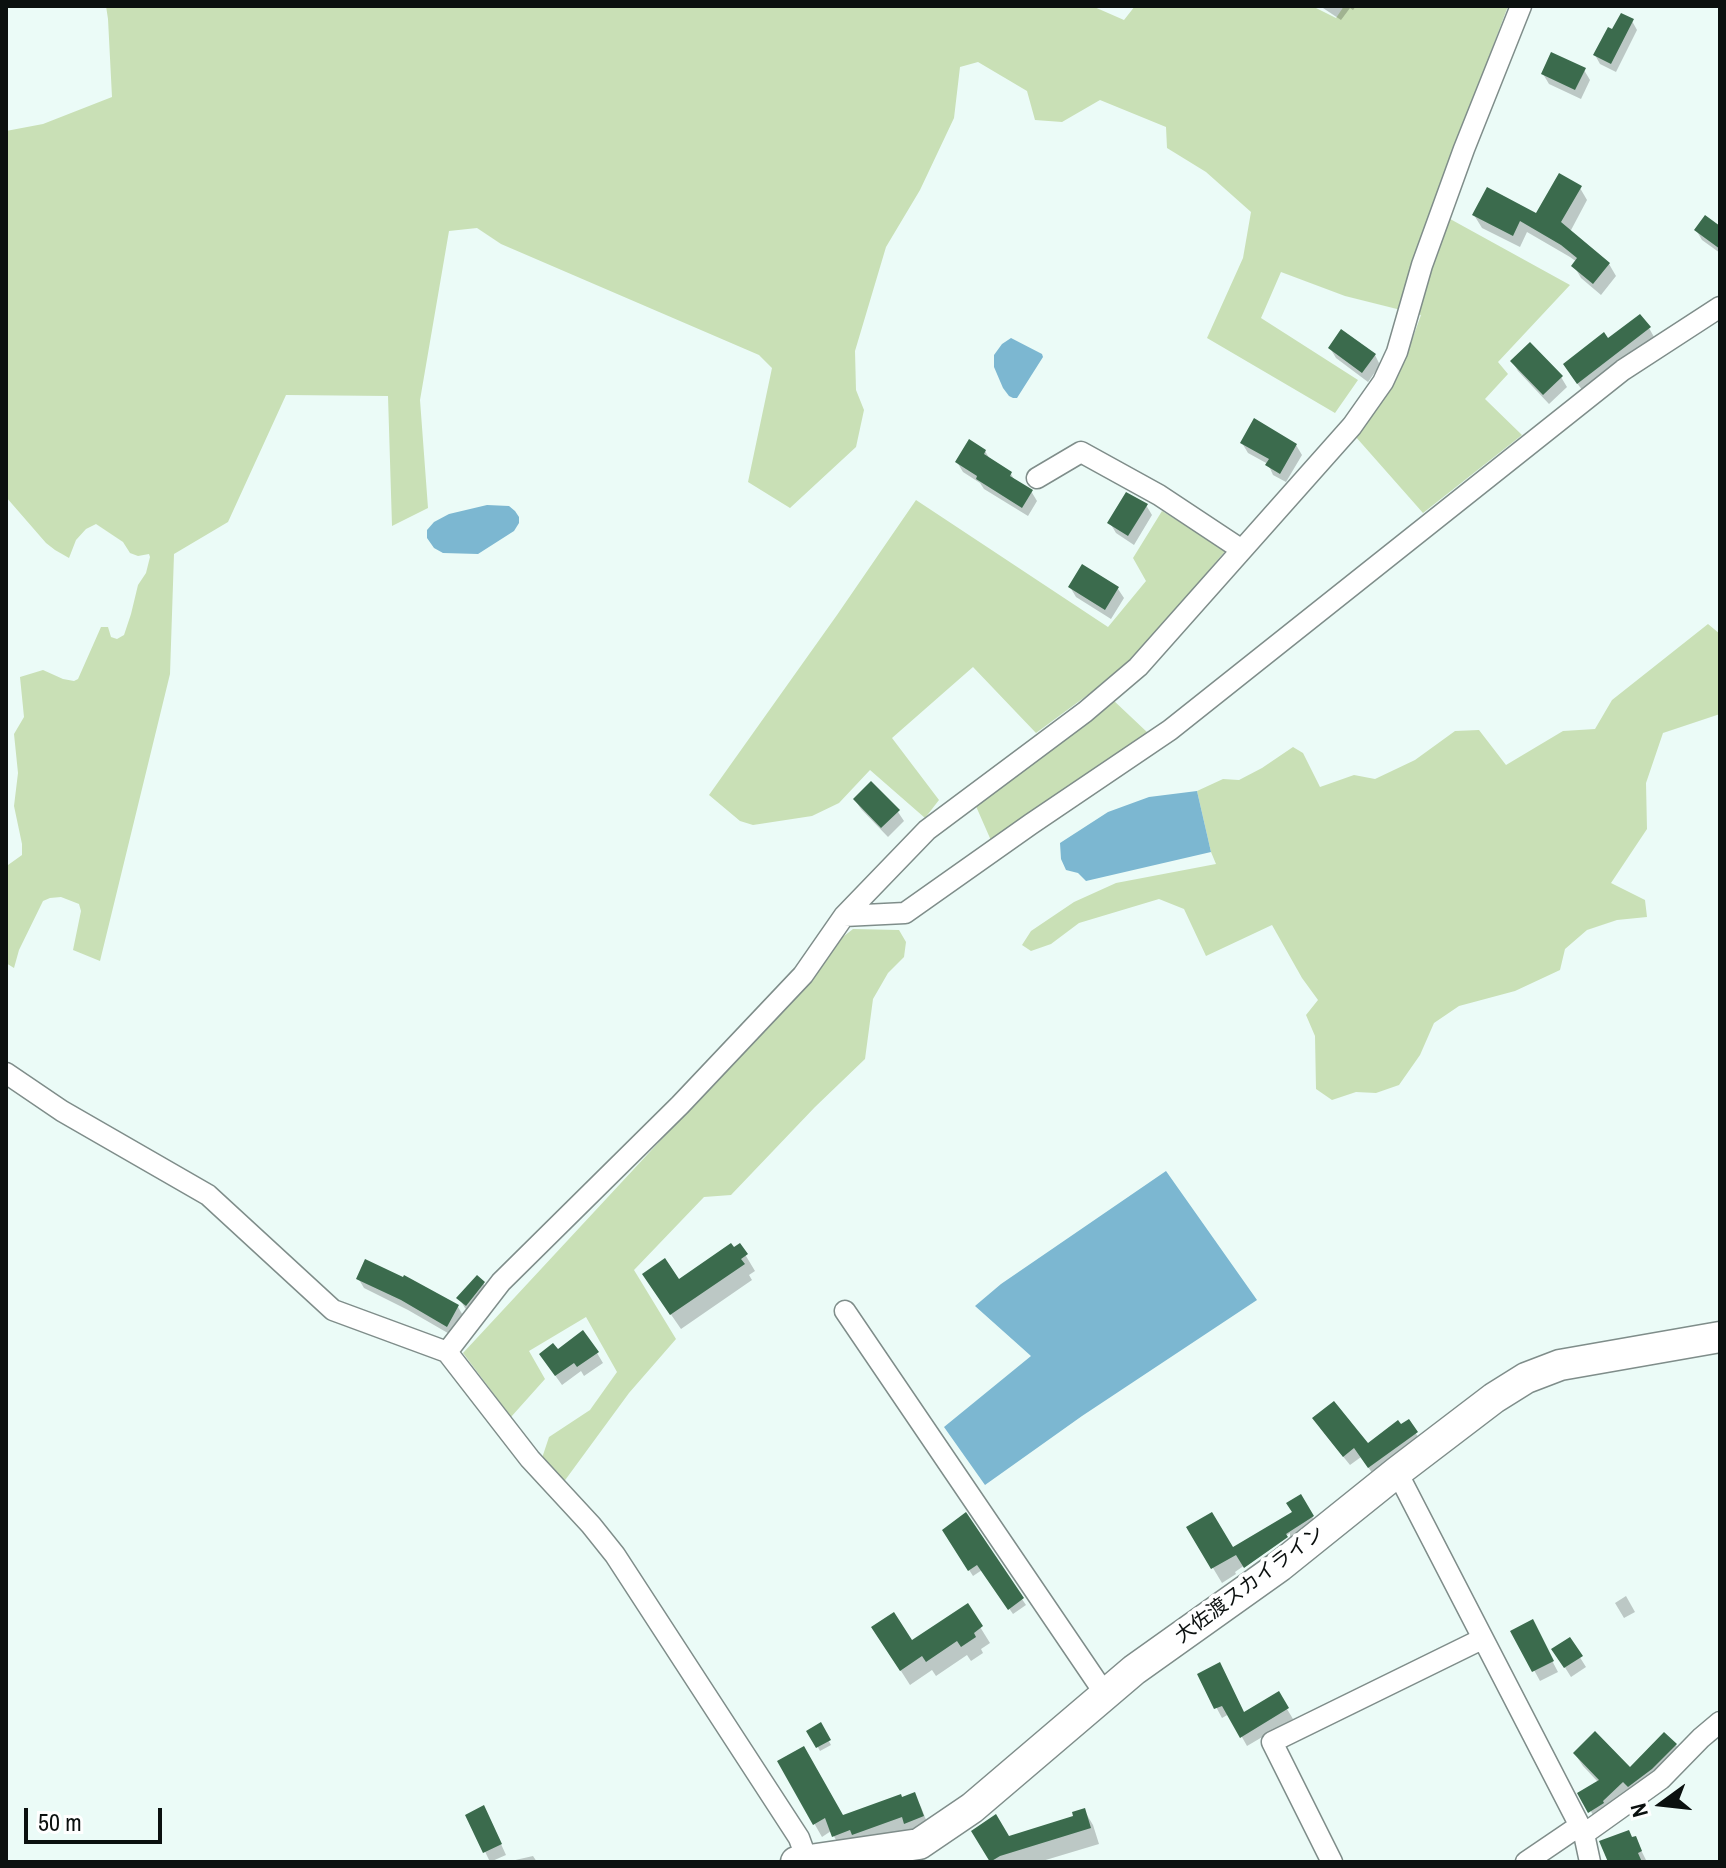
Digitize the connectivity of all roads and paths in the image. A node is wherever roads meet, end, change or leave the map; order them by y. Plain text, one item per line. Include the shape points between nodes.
1 (1521, 6) edge
2 (1720, 307) edge
3 (1037, 478) dead end
4 (1242, 550) junction
5 (844, 916) junction
6 (6, 1073) edge
7 (845, 1311) dead end
8 (1720, 1337) edge
9 (447, 1352) junction
10 (1397, 1472) junction
11 (1482, 1639) junction
12 (1105, 1694) junction
13 (1720, 1722) edge
14 (1581, 1830) junction
15 (918, 1853) edge
16 (802, 1861) edge
17 (1332, 1862) edge
18 (1526, 1862) edge
19 (1590, 1862) edge

1 - 4 street via 1464,149 1383,382 1352,426
2 - 5 street via 1623,370 1170,730 905,913
3 - 4 street via 1081,452
4 - 5 street via 1138,667 927,830
5 - 9 street via 803,975 501,1282
6 - 9 street via 208,1195 333,1310
7 - 12 street
8 - 10 street, 大佐渡スカイライン via 1560,1365 1526,1378
9 - 16 street via 530,1459 615,1555 799,1838
10 - 11 street
10 - 12 street, 大佐渡スカイライン via 1280,1566
11 - 14 street
11 - 17 street via 1272,1742
12 - 15 street, 大佐渡スカイライン
13 - 14 street via 1661,1779
14 - 18 street
14 - 19 street
15 - 16 street, 大佐渡スカイライン

